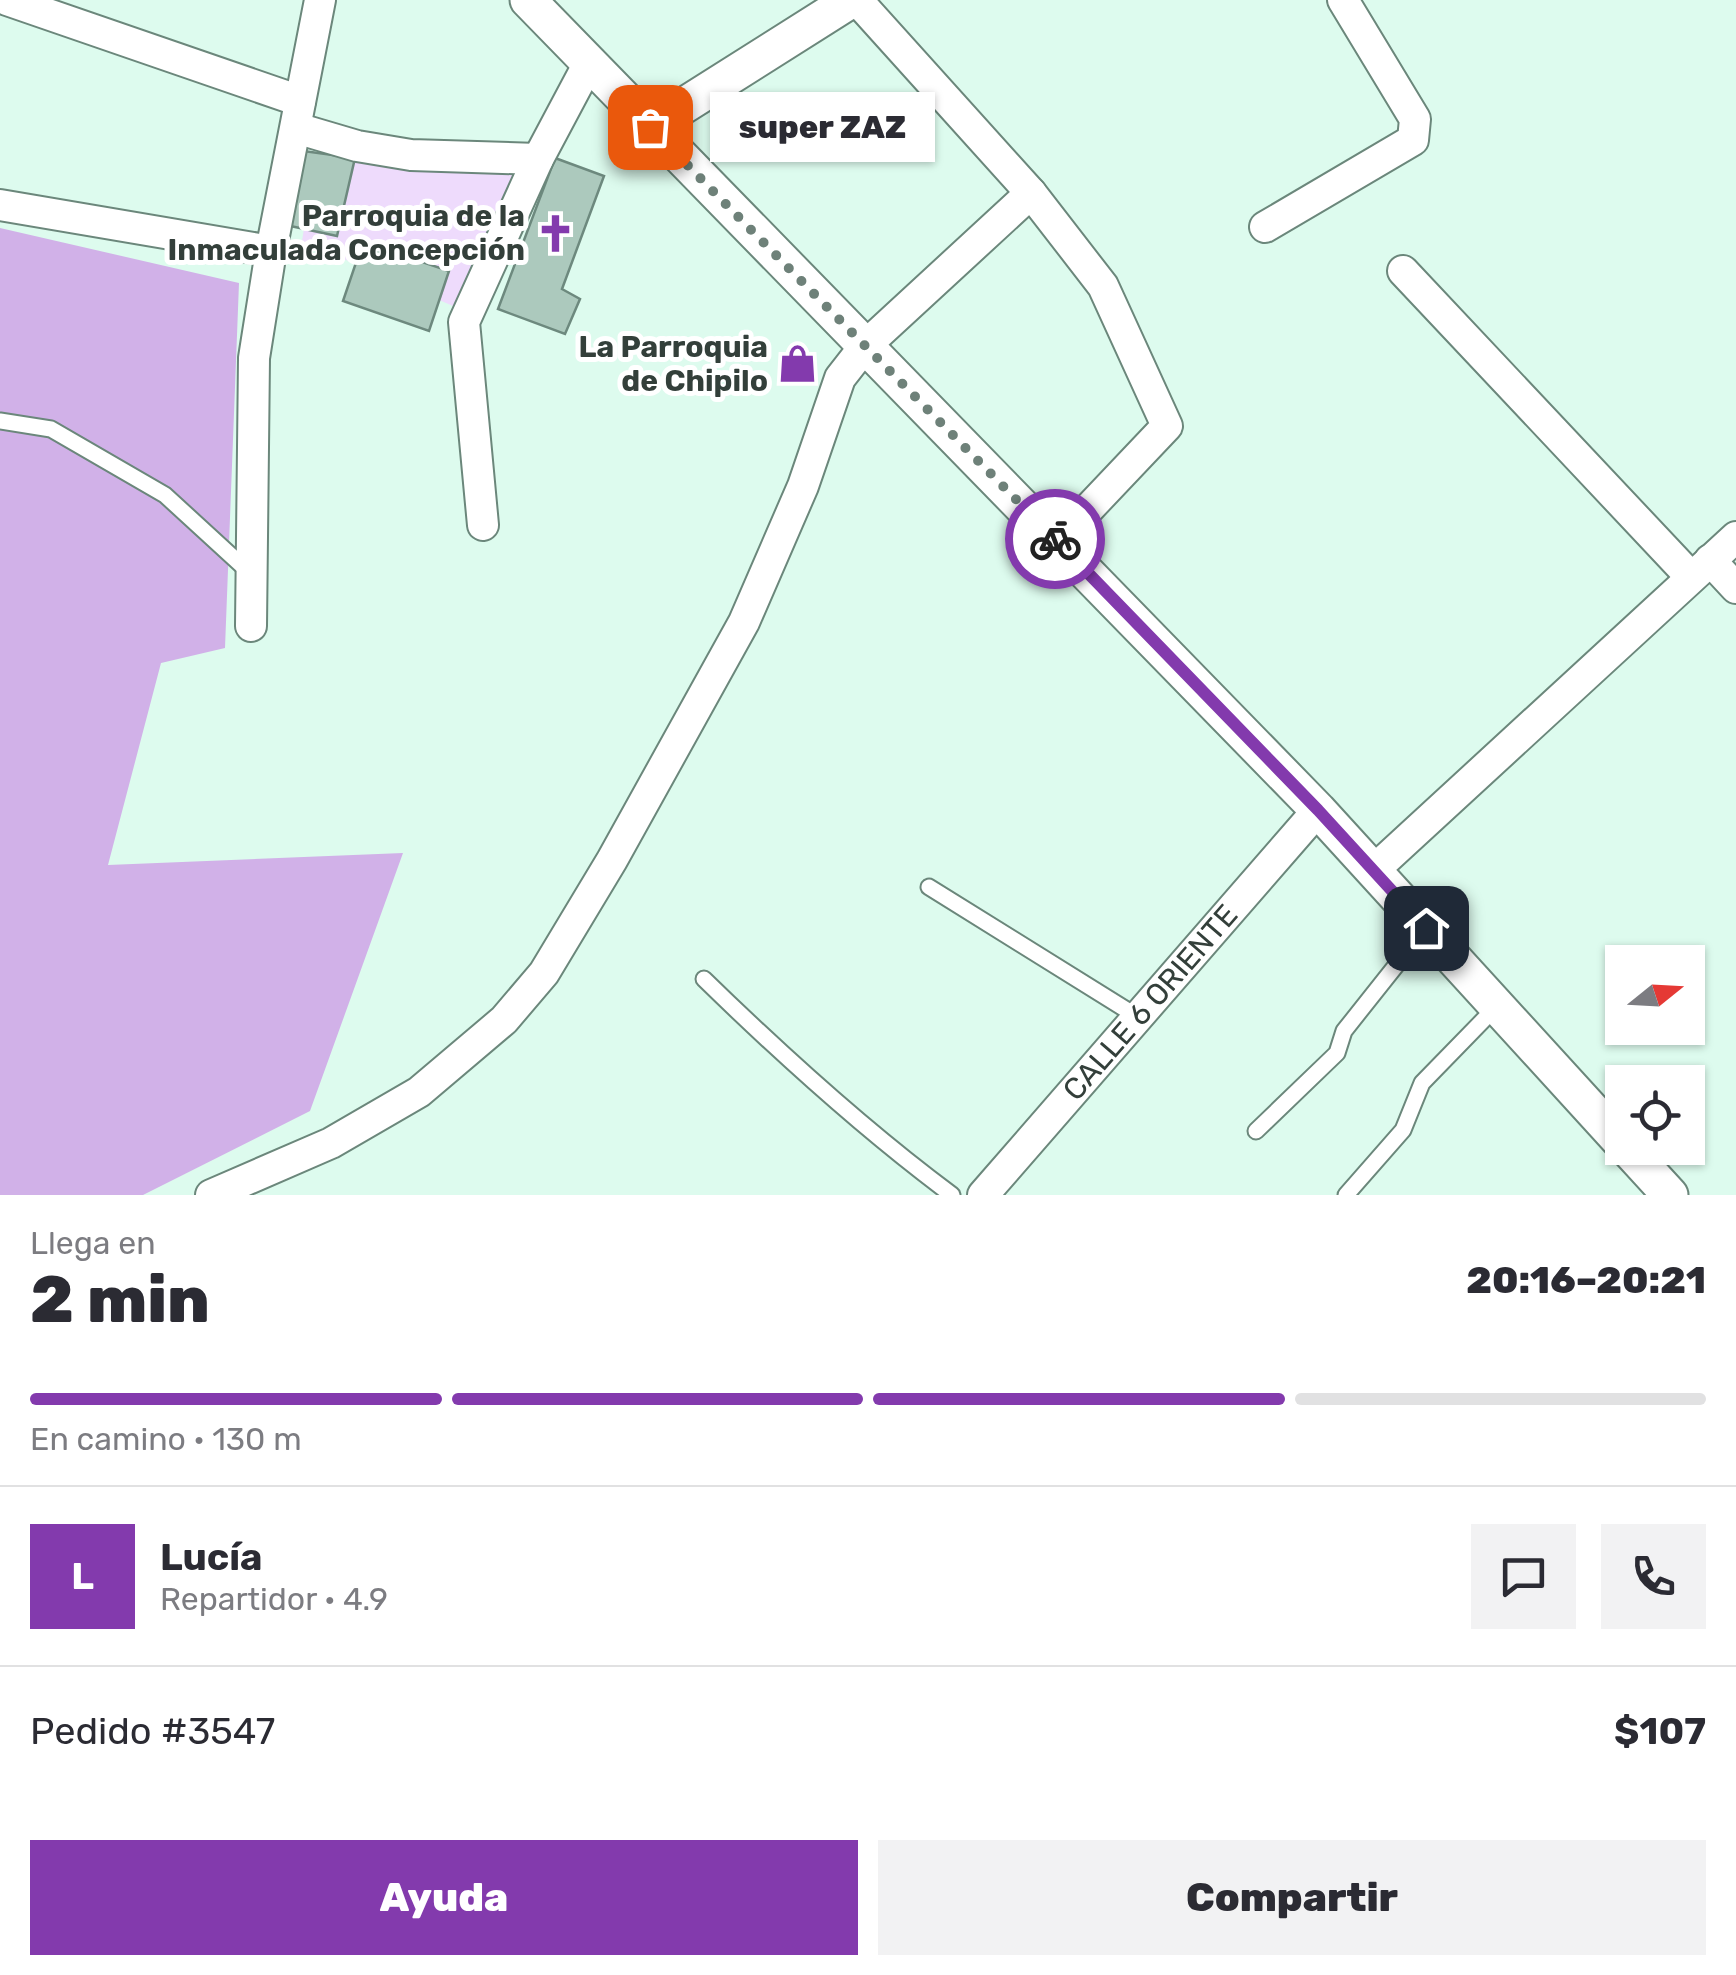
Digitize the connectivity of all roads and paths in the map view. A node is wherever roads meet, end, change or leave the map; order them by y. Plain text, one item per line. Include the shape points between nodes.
1 (7, 0) edge
2 (320, 0) edge
3 (528, 0) edge
4 (854, 0) edge
5 (1344, 0) edge
6 (590, 63) junction
7 (298, 115) junction
8 (650, 127) junction
9 (538, 159) junction
10 (1030, 193) junction
11 (0, 205) edge
12 (1265, 227) dead end
13 (271, 252) junction
14 (1403, 271) dead end
15 (865, 346) junction
16 (0, 421) edge
17 (483, 525) dead end
18 (1736, 537) edge
19 (1057, 542) junction
20 (1700, 569) junction
21 (252, 575) junction
22 (1736, 588) edge
23 (251, 626) dead end
24 (1318, 810) junction
25 (1374, 870) junction
26 (929, 887) dead end
27 (1426, 928) junction
28 (704, 979) dead end
29 (1497, 1006) junction
30 (1138, 1017) junction
31 (1605, 1123) edge
32 (1256, 1131) dead end
33 (1643, 1165) edge
34 (211, 1195) edge
35 (952, 1195) edge
36 (983, 1195) edge
37 (1346, 1195) edge
38 (1670, 1195) edge

1 - 7 street
2 - 7 street
3 - 6 street
4 - 8 street
4 - 10 street
5 - 12 street via 1414,119 1413,140
6 - 8 street
6 - 9 street
7 - 9 street via 357,146 410,155
7 - 13 street
8 - 15 street
9 - 17 street via 464,322
10 - 15 street
10 - 19 street via 1103,286 1167,426
11 - 13 street
13 - 21 street via 254,358
14 - 20 street
15 - 19 street
15 - 34 street via 840,378 803,486 744,622 544,973 504,1020 418,1092 331,1143
16 - 21 lane via 52,429 165,495
18 - 20 street
19 - 24 street
20 - 22 street
20 - 25 street
21 - 23 street
24 - 25 street
24 - 30 street, CALLE 6 ORIENTE
25 - 27 street
26 - 30 lane
27 - 29 street
27 - 32 lane via 1344,1031 1337,1054
28 - 35 lane via 876,1138
29 - 31 street
29 - 37 lane via 1422,1082 1402,1130
30 - 36 street, CALLE 6 ORIENTE
33 - 38 street

